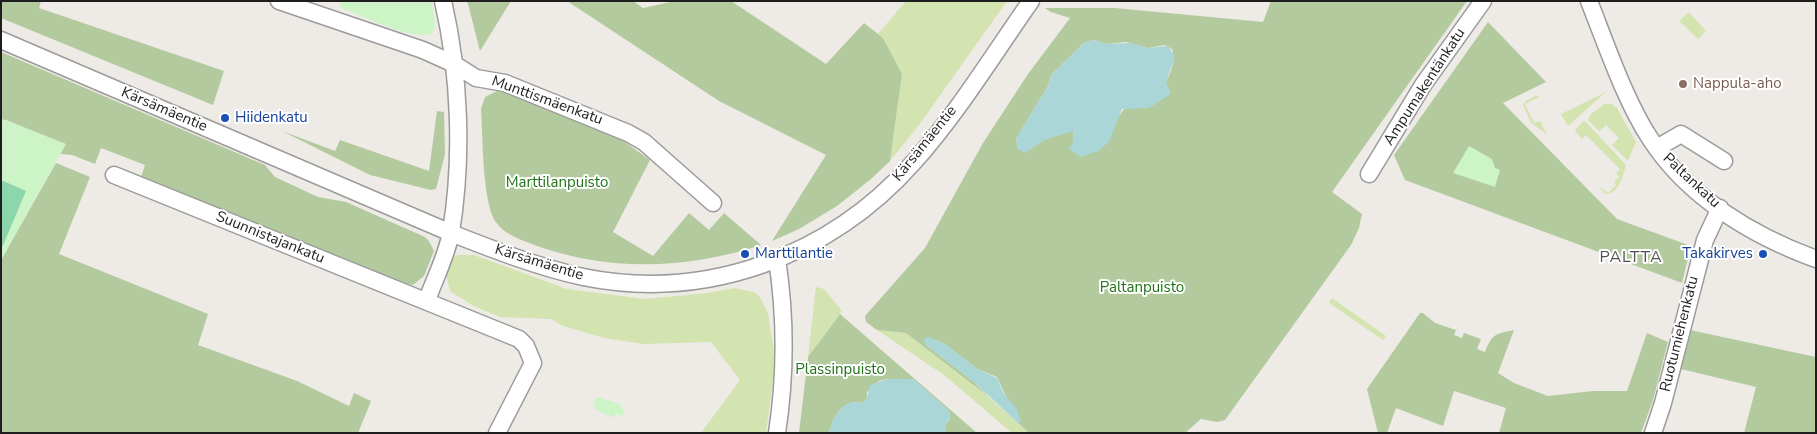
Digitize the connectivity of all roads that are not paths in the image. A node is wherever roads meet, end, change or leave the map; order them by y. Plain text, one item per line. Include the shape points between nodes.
1 (279, 1) edge
2 (443, 1) edge
3 (1031, 1) edge
4 (1483, 1) edge
5 (1589, 1) edge
6 (1, 40) edge
7 (454, 64) junction
8 (1656, 148) junction
9 (1724, 161) dead end
10 (1369, 174) dead end
11 (114, 175) dead end
12 (713, 203) dead end
13 (1720, 208) junction
14 (451, 233) junction
15 (1816, 259) edge
16 (777, 260) junction
17 (426, 300) junction
18 (497, 433) edge
19 (777, 433) edge
20 (1653, 433) edge

1 - 7 street, Munttismäenkatu via 423,50
2 - 7 street
3 - 16 street, Kärsämäentie via 936,136 895,183 833,232
4 - 10 street, Ampumakentänkatu via 1423,84
5 - 8 street, Paltankatu via 1636,112
6 - 14 street, Kärsämäentie
7 - 12 street, Munttismäenkatu via 476,78 505,83 628,133 644,142
7 - 14 street via 458,148
8 - 9 street via 1681,134
8 - 13 street, Paltankatu via 1682,177
11 - 17 street, Suunnistajankatu
13 - 15 street, Paltankatu via 1771,242
13 - 20 street, Ruotumiehenkatu via 1705,240
14 - 16 street, Kärsämäentie via 556,271 645,284 707,279
14 - 17 street
16 - 19 street via 784,316 785,361
17 - 18 street, Suunnistajankatu via 518,339 530,352 533,363

